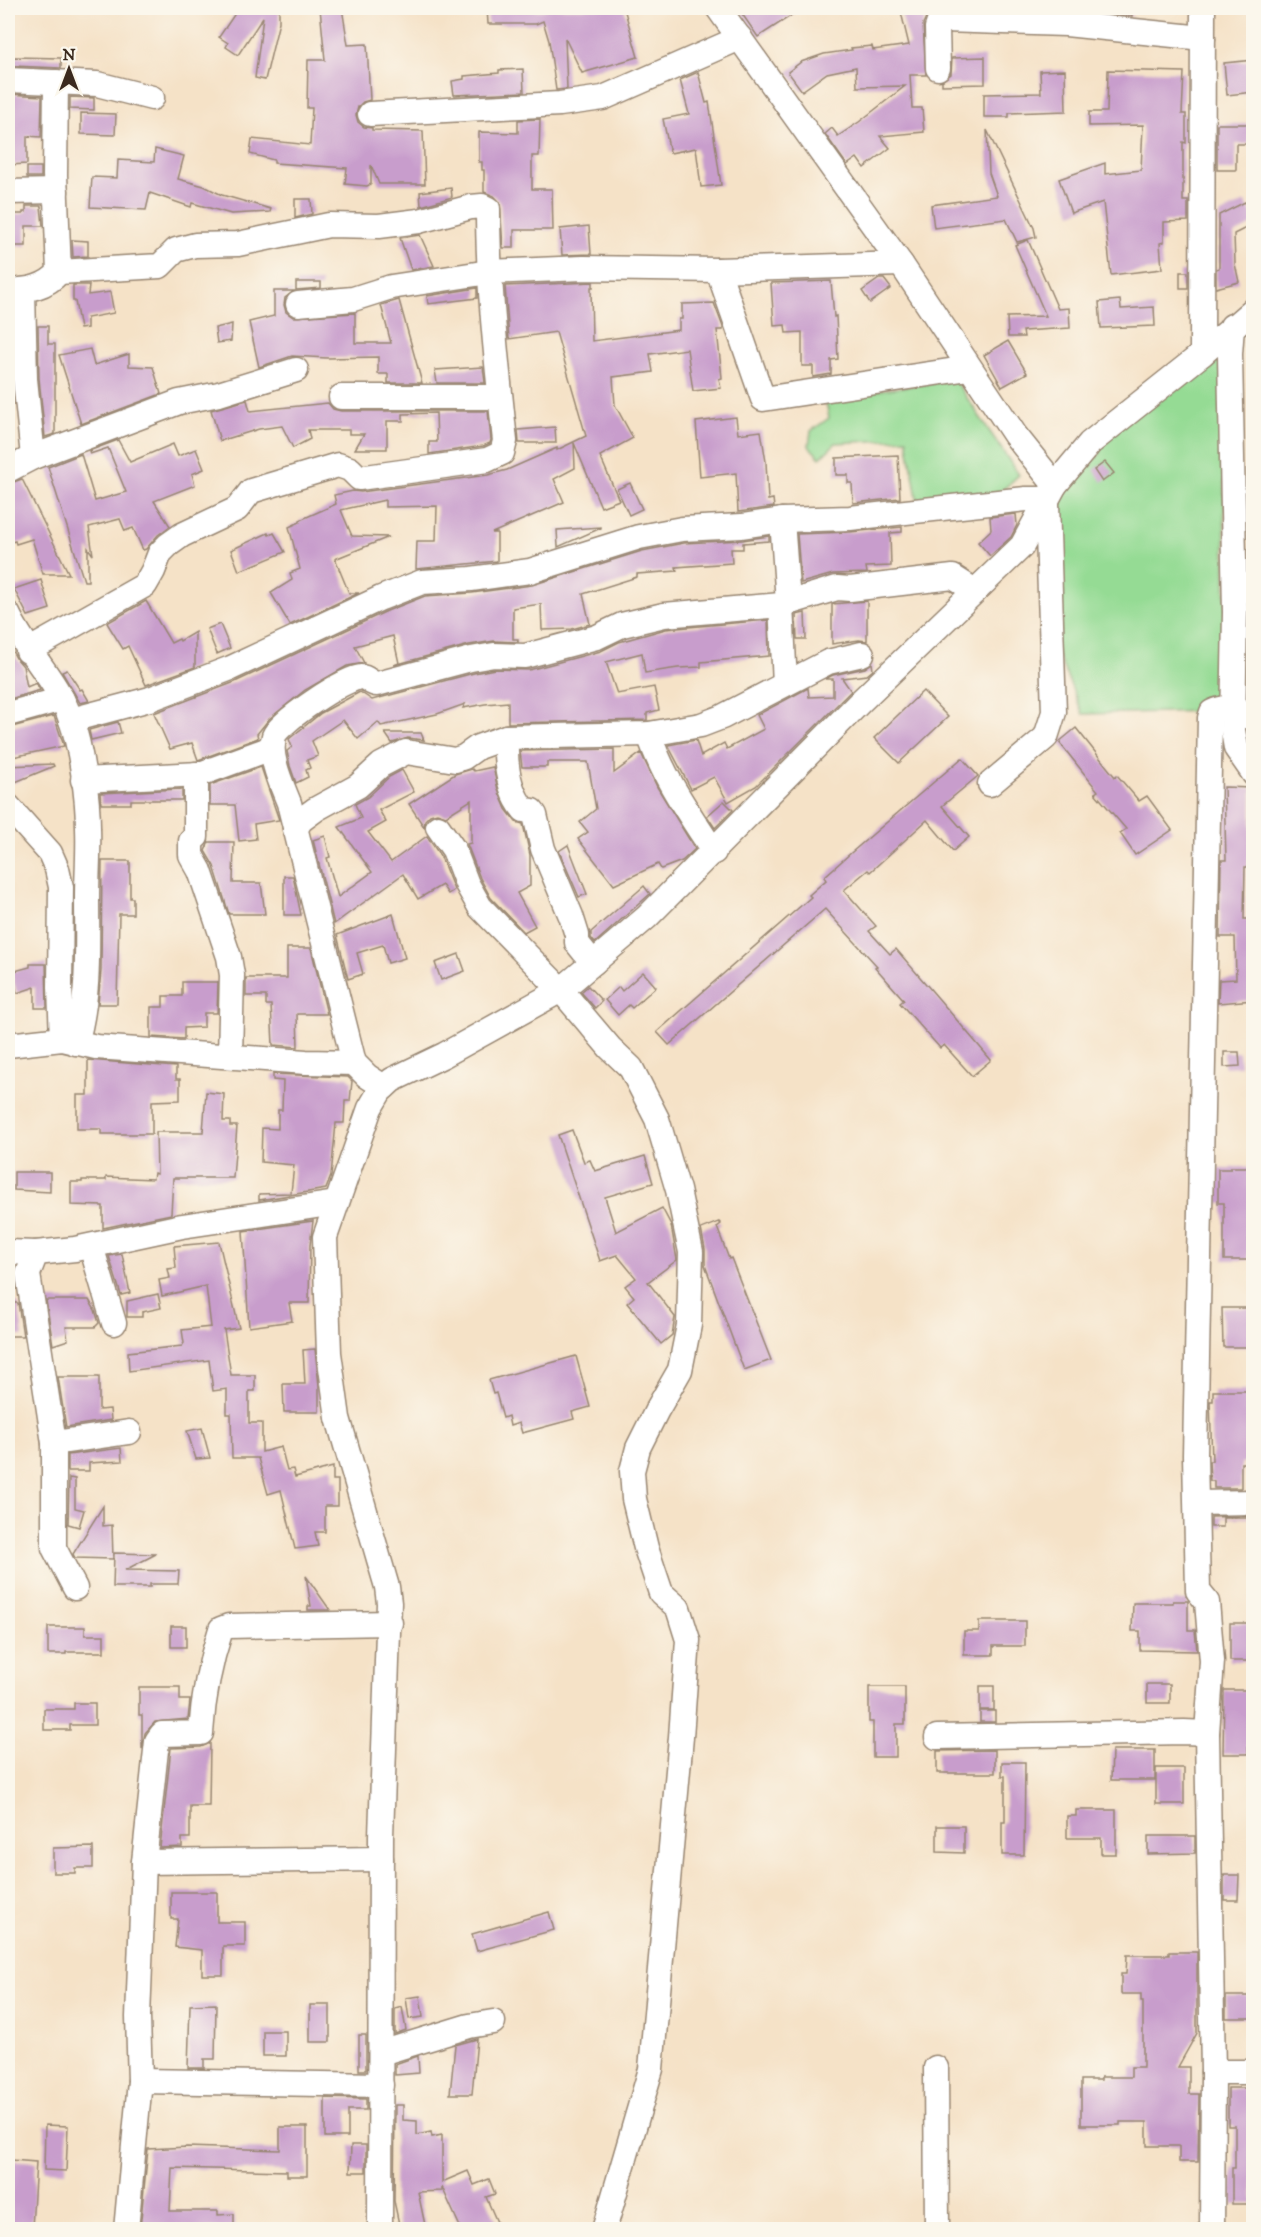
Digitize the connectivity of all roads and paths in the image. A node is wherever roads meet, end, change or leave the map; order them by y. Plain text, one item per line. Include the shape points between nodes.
1 (718, 8) edge
2 (1203, 8) edge
3 (740, 38) junction
4 (1203, 38) junction
5 (938, 68) dead end
6 (8, 80) edge
7 (56, 82) junction
8 (152, 98) dead end
9 (370, 114) dead end
10 (56, 191) junction
11 (8, 192) edge
12 (901, 264) junction
13 (718, 270) junction
14 (59, 272) junction
15 (489, 272) junction
16 (15, 290) edge
17 (298, 304) dead end
18 (1254, 309) edge
19 (1232, 326) junction
20 (1202, 354) junction
21 (969, 368) junction
22 (296, 370) dead end
23 (341, 397) dead end
24 (500, 397) junction
25 (33, 457) junction
26 (8, 470) edge
27 (1051, 492) junction
28 (782, 520) junction
29 (975, 591) junction
30 (784, 604) junction
31 (8, 614) edge
32 (28, 651) junction
33 (861, 654) dead end
34 (785, 684) junction
35 (67, 710) junction
36 (1244, 713) edge
37 (8, 714) edge
38 (649, 734) junction
39 (506, 736) junction
40 (273, 744) junction
41 (195, 774) junction
42 (1254, 774) edge
43 (83, 780) junction
44 (990, 784) dead end
45 (8, 806) edge
46 (438, 827) dead end
47 (295, 829) junction
48 (714, 852) junction
49 (593, 963) junction
50 (561, 990) junction
51 (69, 1041) junction
52 (8, 1045) edge
53 (231, 1056) junction
54 (354, 1063) junction
55 (384, 1087) junction
56 (336, 1203) junction
57 (91, 1246) junction
58 (8, 1252) edge
59 (36, 1252) junction
60 (114, 1323) dead end
61 (129, 1432) dead end
62 (54, 1443) junction
63 (1254, 1502) edge
64 (1197, 1503) junction
65 (75, 1588) dead end
66 (390, 1623) junction
67 (1207, 1733) junction
68 (937, 1737) dead end
69 (381, 1859) junction
70 (144, 1862) junction
71 (493, 2022) dead end
72 (381, 2053) junction
73 (936, 2068) dead end
74 (1213, 2072) junction
75 (1254, 2072) edge
76 (140, 2081) junction
77 (381, 2085) junction
78 (126, 2229) edge
79 (380, 2229) edge
80 (604, 2229) edge
81 (937, 2229) edge
82 (1212, 2229) edge

1 - 3 street
2 - 4 street
3 - 9 street via 603,98 560,104
3 - 12 street
4 - 5 street via 1066,24 944,20 937,28
4 - 20 street
6 - 7 street
7 - 8 street via 97,84
7 - 10 street
10 - 11 street
10 - 14 street
12 - 13 street
12 - 21 street
13 - 15 street via 583,268
13 - 21 street via 763,399
14 - 15 street via 160,266 176,250 195,244 238,244 329,225 379,226 419,221 482,206 488,209
14 - 16 street via 52,281
15 - 17 street via 391,287 353,299
15 - 24 street
16 - 25 street
18 - 19 street
19 - 20 street
19 - 36 street via 1235,600
20 - 27 street via 1090,443
21 - 27 street
22 - 25 street via 179,402
23 - 24 street
24 - 32 street via 502,453 487,460 359,478 338,465 251,491 237,509 168,545 145,585
25 - 26 street
27 - 28 street via 1026,499 850,518
27 - 29 street via 1022,546
27 - 44 street via 1054,712 1046,738
28 - 30 street
28 - 35 street via 682,529 639,537 530,571 422,582 231,668 150,699
29 - 30 street via 953,577 837,588
29 - 48 street
30 - 34 street
30 - 40 street via 664,615 531,655 471,659 377,684 359,677 287,722 274,734
31 - 32 street
32 - 35 street
33 - 34 street via 828,662
34 - 38 street via 701,725
35 - 37 street
35 - 43 street via 80,753
36 - 42 street via 1233,729 1236,748
36 - 64 street via 1220,708 1210,718
38 - 39 street
38 - 48 street via 673,786
39 - 47 street via 455,760 406,752 381,765 358,786 316,809
39 - 49 street via 514,794 524,810 535,815 543,849 571,915 577,943
40 - 41 street via 266,750
40 - 47 street via 276,769
41 - 43 street
41 - 53 street via 195,837 191,841 191,855 229,957
43 - 51 street via 88,826 87,966 82,1022
45 - 51 street via 50,853 57,870 61,887 60,987
46 - 50 street via 454,850 480,907
47 - 54 street
48 - 49 street
49 - 50 street
50 - 55 street
50 - 80 street via 631,1068 657,1119 691,1252 688,1325 680,1370 638,1448 632,1471 634,1499 646,1548 661,1593 678,1608 688,1640 651,2069
51 - 52 street
51 - 53 street via 96,1047
53 - 54 street
54 - 55 street
55 - 56 street via 370,1108
56 - 57 street via 182,1226
56 - 66 street via 325,1237 333,1393 387,1587
57 - 59 street
57 - 60 street
58 - 59 street
59 - 62 street via 28,1274
61 - 62 street
62 - 65 street via 54,1548
63 - 64 street
64 - 67 street via 1198,1591 1207,1602 1212,1661
66 - 69 street
66 - 70 street via 221,1629 210,1670 201,1733 162,1734 157,1741
67 - 68 street
67 - 74 street
69 - 70 street
69 - 72 street
70 - 76 street via 138,2017
71 - 72 street
72 - 77 street
73 - 81 street
74 - 75 street
74 - 82 street
76 - 77 street
76 - 78 street
77 - 79 street

